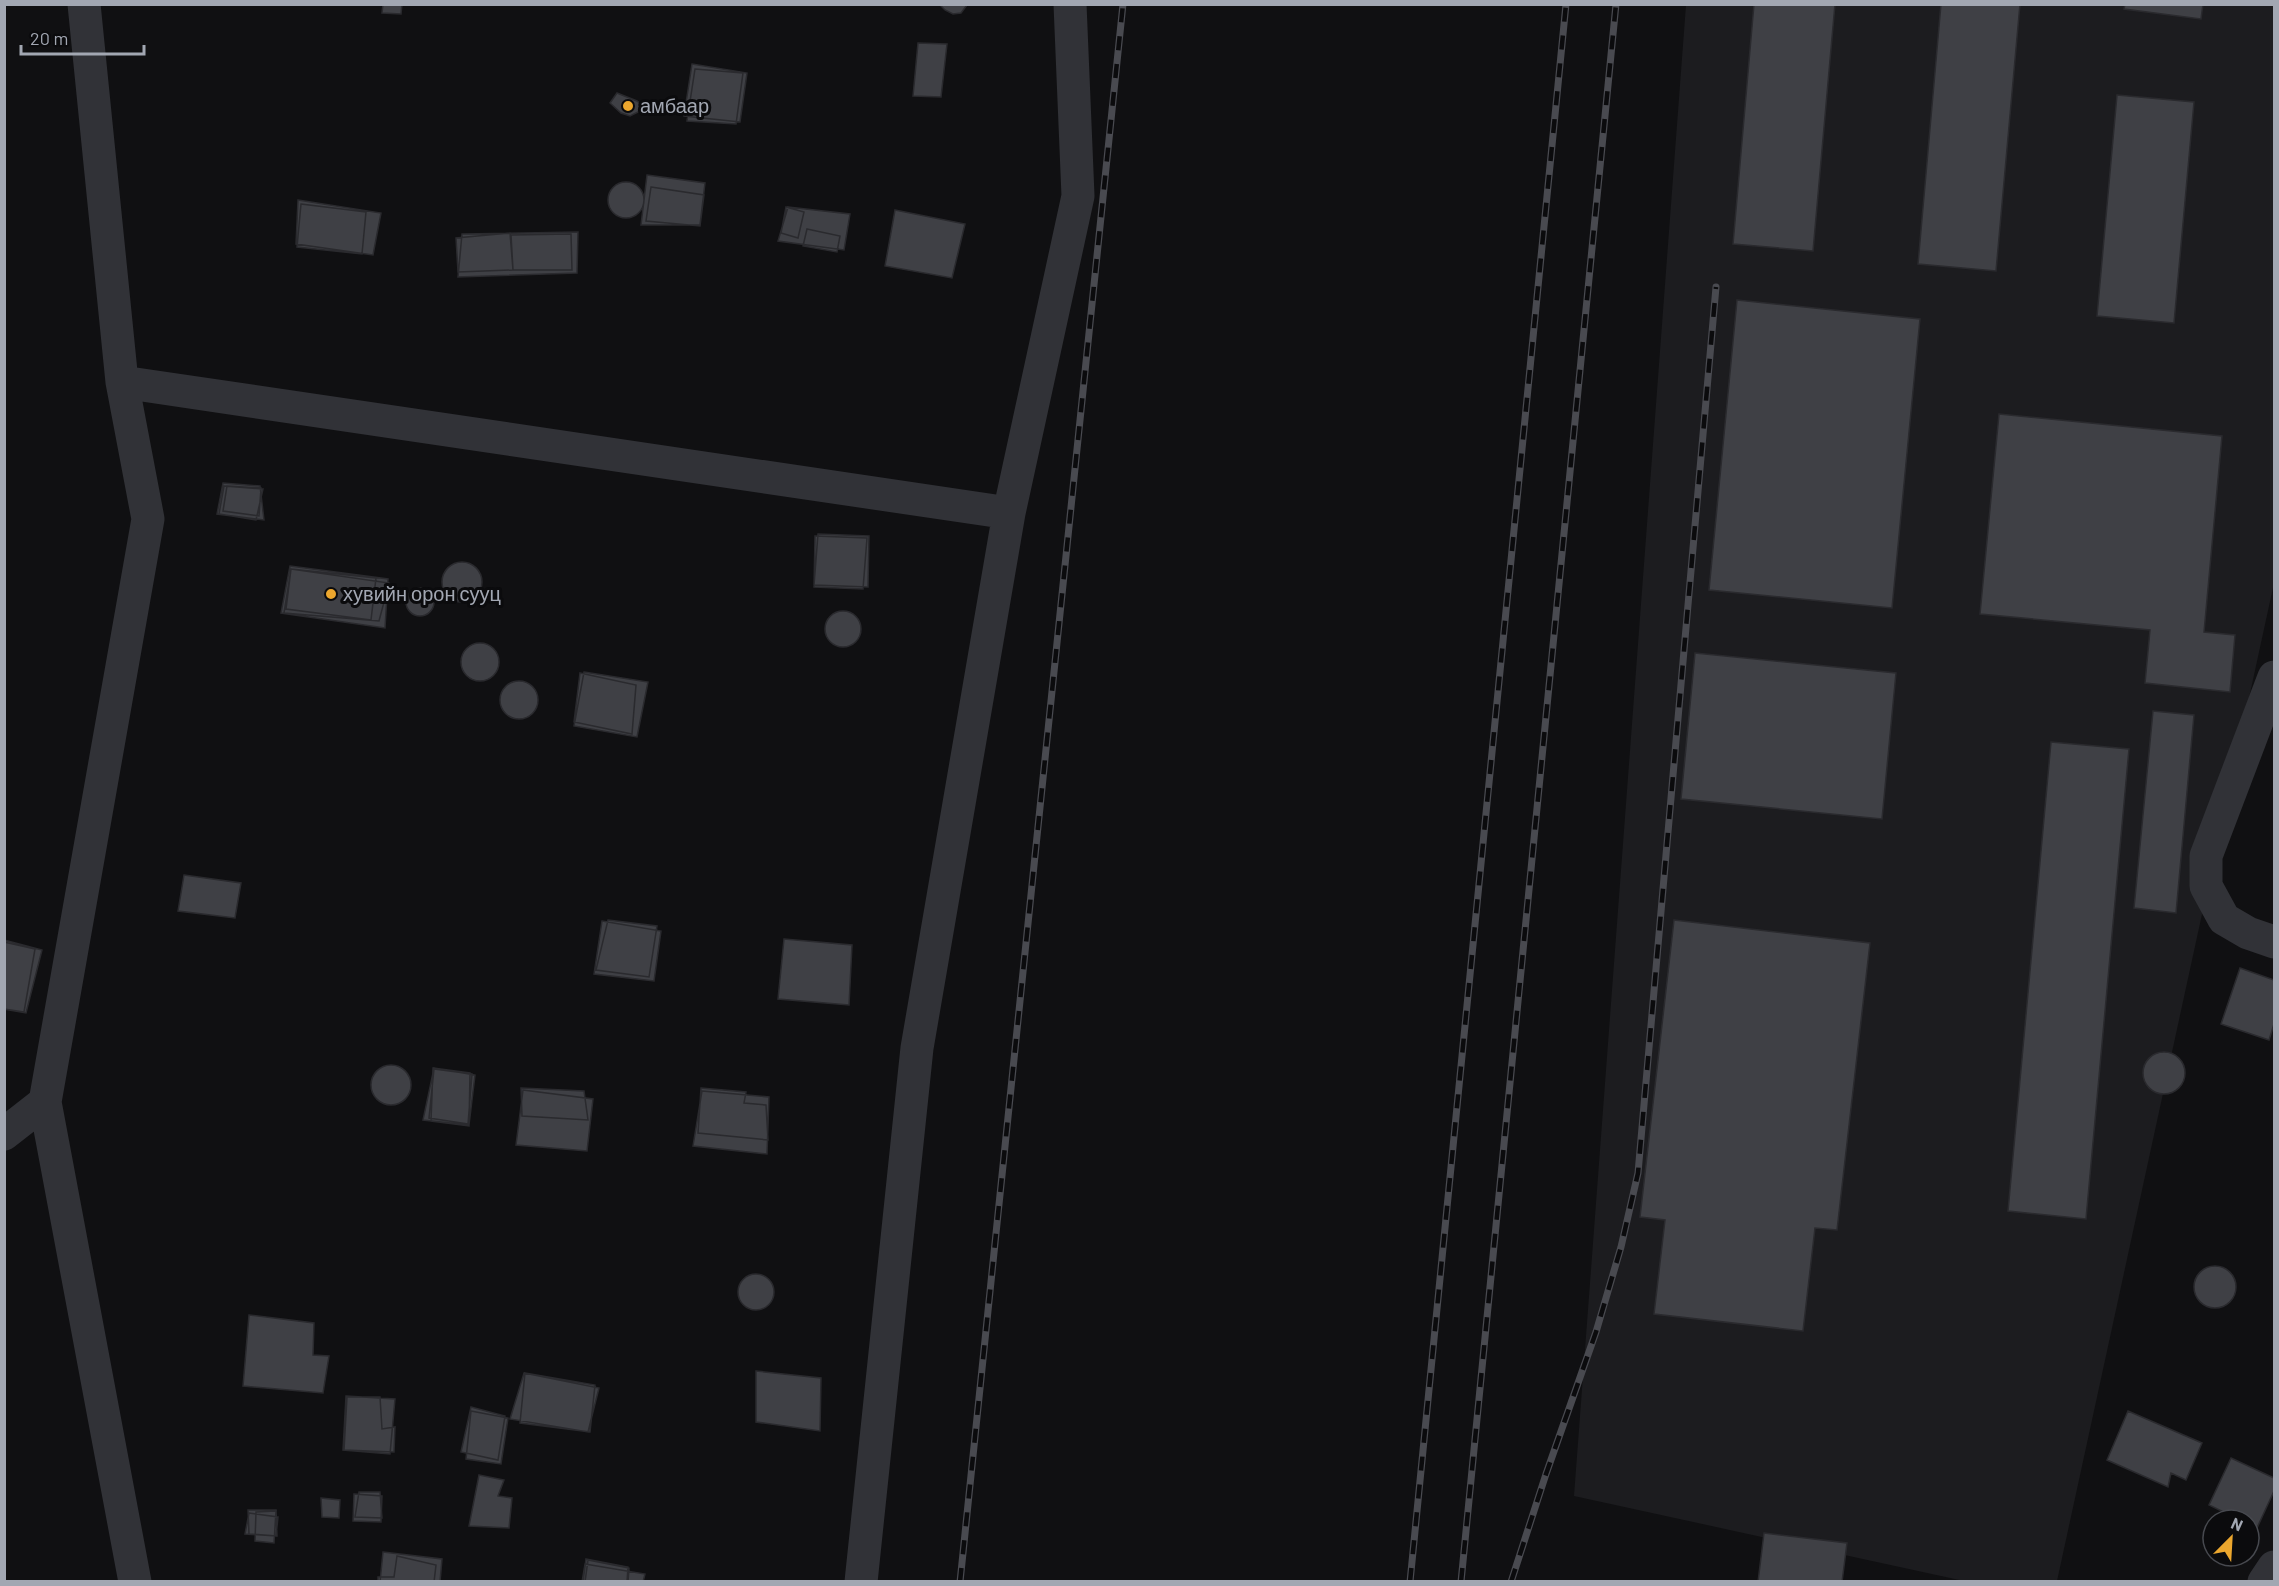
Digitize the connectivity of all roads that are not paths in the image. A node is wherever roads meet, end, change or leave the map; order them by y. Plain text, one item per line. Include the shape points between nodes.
1 (84, 4) edge
2 (1070, 4) edge
3 (122, 382) junction
4 (1009, 513) junction
5 (2274, 678) edge
6 (2274, 942) edge
7 (45, 1102) junction
8 (4, 1134) edge
9 (2274, 1567) edge
10 (135, 1581) edge
11 (861, 1581) edge
12 (2264, 1581) edge

1 - 3 street
2 - 4 street via 1078,196
3 - 4 street
3 - 7 street via 148,519
4 - 11 street via 917,1048
5 - 6 street via 2206,856 2206,886 2224,919
7 - 8 street
7 - 10 street
9 - 12 street

